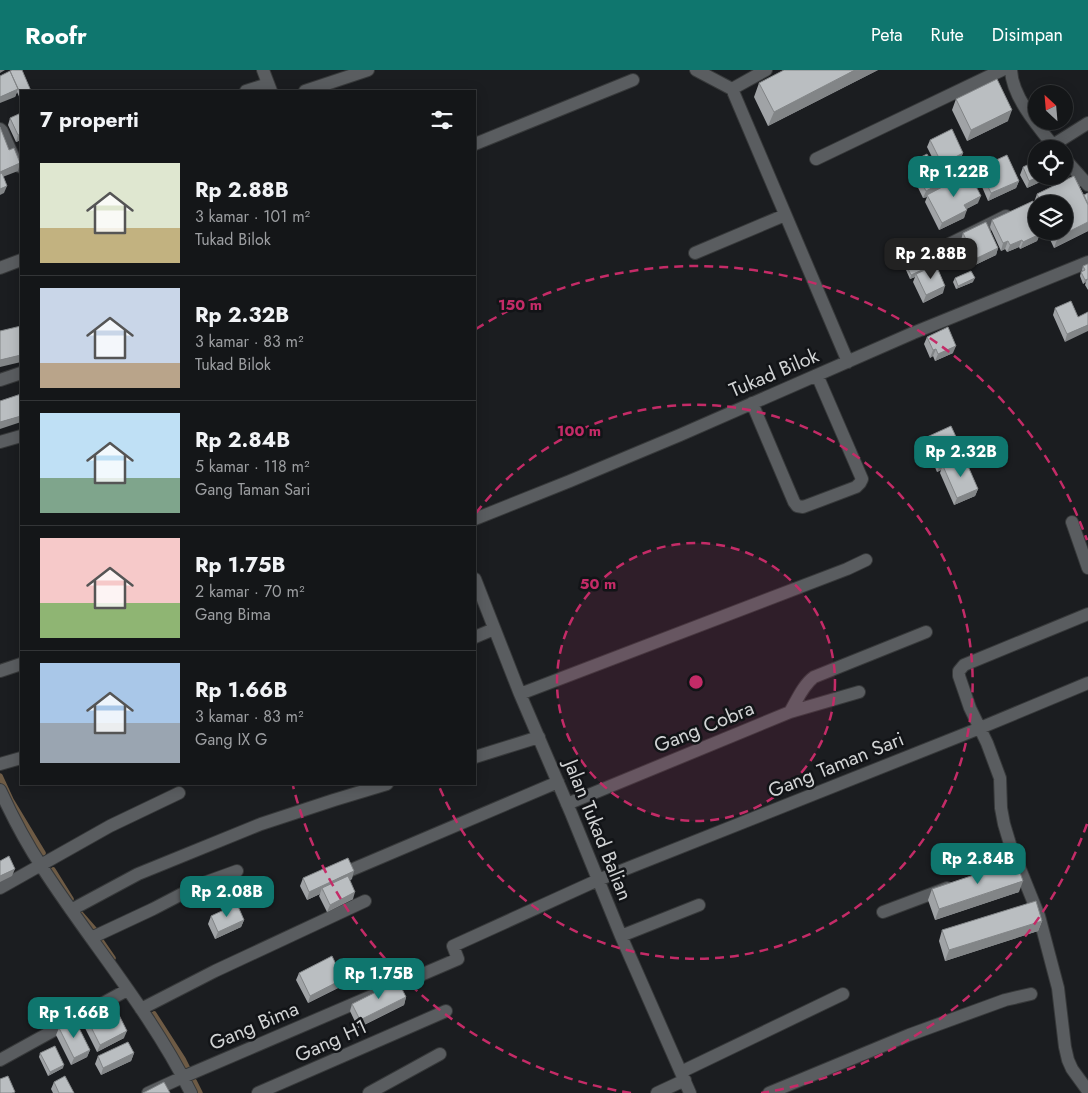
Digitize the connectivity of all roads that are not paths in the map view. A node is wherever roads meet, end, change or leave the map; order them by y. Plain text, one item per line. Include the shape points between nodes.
1 (263, 70) edge
2 (368, 70) edge
3 (696, 70) edge
4 (766, 70) edge
5 (1002, 70) edge
6 (1011, 70) edge
7 (633, 80) dead end
8 (270, 88) edge
9 (254, 90) edge
10 (308, 90) edge
11 (732, 90) junction
12 (1088, 122) edge
13 (3, 125) edge
14 (1050, 140) edge
15 (1064, 140) edge
16 (476, 144) edge
17 (816, 159) dead end
18 (20, 167) edge
19 (1073, 168) edge
20 (1085, 182) edge
21 (1056, 192) edge
22 (1021, 208) edge
23 (785, 215) junction
24 (695, 253) dead end
25 (20, 260) edge
26 (1088, 262) edge
27 (909, 264) edge
28 (0, 268) edge
29 (848, 362) junction
30 (20, 373) edge
31 (817, 376) junction
32 (0, 380) edge
33 (752, 403) junction
34 (20, 436) edge
35 (0, 442) edge
36 (476, 519) edge
37 (1072, 522) dead end
38 (866, 560) dead end
39 (1088, 568) edge
40 (476, 582) edge
41 (1088, 614) edge
42 (494, 630) junction
43 (926, 632) dead end
44 (476, 637) edge
45 (20, 664) edge
46 (0, 671) edge
47 (1088, 683) edge
48 (859, 692) dead end
49 (520, 694) junction
50 (790, 712) junction
51 (980, 728) junction
52 (539, 737) junction
53 (476, 757) edge
54 (20, 758) edge
55 (0, 764) edge
56 (558, 782) junction
57 (384, 785) edge
58 (0, 790) edge
59 (179, 793) dead end
60 (567, 804) junction
61 (41, 866) junction
62 (350, 870) edge
63 (237, 871) dead end
64 (598, 880) junction
65 (954, 885) edge
66 (0, 888) edge
67 (365, 901) dead end
68 (699, 905) dead end
69 (71, 910) junction
70 (883, 912) dead end
71 (621, 936) junction
72 (92, 938) junction
73 (458, 959) joint
74 (128, 990) junction
75 (843, 994) dead end
76 (1030, 994) dead end
77 (141, 1008) junction
78 (446, 1011) dead end
79 (440, 1054) dead end
80 (0, 1060) edge
81 (683, 1076) junction
82 (183, 1077) junction
83 (1088, 1091) edge
84 (148, 1093) edge
85 (191, 1093) edge
86 (258, 1093) edge
87 (369, 1093) edge
88 (657, 1093) edge
89 (690, 1093) edge
90 (769, 1093) edge

1 - 8 street
2 - 10 street
3 - 11 street
4 - 11 street
5 - 17 street
6 - 14 street via 1016,92
7 - 16 street
8 - 9 street
11 - 23 street
12 - 15 street
13 - 18 street via 2,132
19 - 20 street
20 - 21 street
22 - 27 street
23 - 24 street
23 - 29 street
25 - 28 street
26 - 29 street, Tukad Bilok
29 - 31 street, Tukad Bilok
30 - 32 street
31 - 33 street, Tukad Bilok
31 - 33 street via 862,479 856,487 803,507 797,506
33 - 36 street, Tukad Bilok
34 - 35 street
37 - 39 street
38 - 49 street
40 - 42 street, Jalan Tukad Balian
41 - 51 street via 964,665 959,676
42 - 44 street
42 - 49 street, Jalan Tukad Balian
43 - 50 street via 814,677 805,685
45 - 46 street
47 - 51 street, Gang Taman Sari
48 - 50 street, Gang Cobra
49 - 52 street, Jalan Tukad Balian
50 - 60 street, Gang Cobra
51 - 64 street, Gang Taman Sari
51 - 83 street via 1000,778 1001,808 1012,863 1039,916 1058,988 1068,1060
52 - 53 street
52 - 56 street, Jalan Tukad Balian
54 - 55 street
56 - 60 street, Jalan Tukad Balian
56 - 62 street
57 - 69 street via 261,824 138,874
58 - 61 street
59 - 61 street via 110,826
60 - 64 street, Jalan Tukad Balian
61 - 66 street
61 - 69 street
63 - 72 street via 201,884
64 - 71 street, Jalan Tukad Balian
64 - 73 street, Gang Taman Sari via 453,946
65 - 70 street
67 - 77 street
68 - 71 street
69 - 72 street
71 - 81 street, Jalan Tukad Balian
72 - 74 street
73 - 82 street, Gang Bima
74 - 77 street
74 - 80 street
75 - 81 street
76 - 90 street via 909,1035
77 - 82 street
78 - 86 street, Gang H1
79 - 87 street
81 - 88 street
81 - 89 street, Jalan Tukad Balian
82 - 84 street, Gang Bima
82 - 85 street

